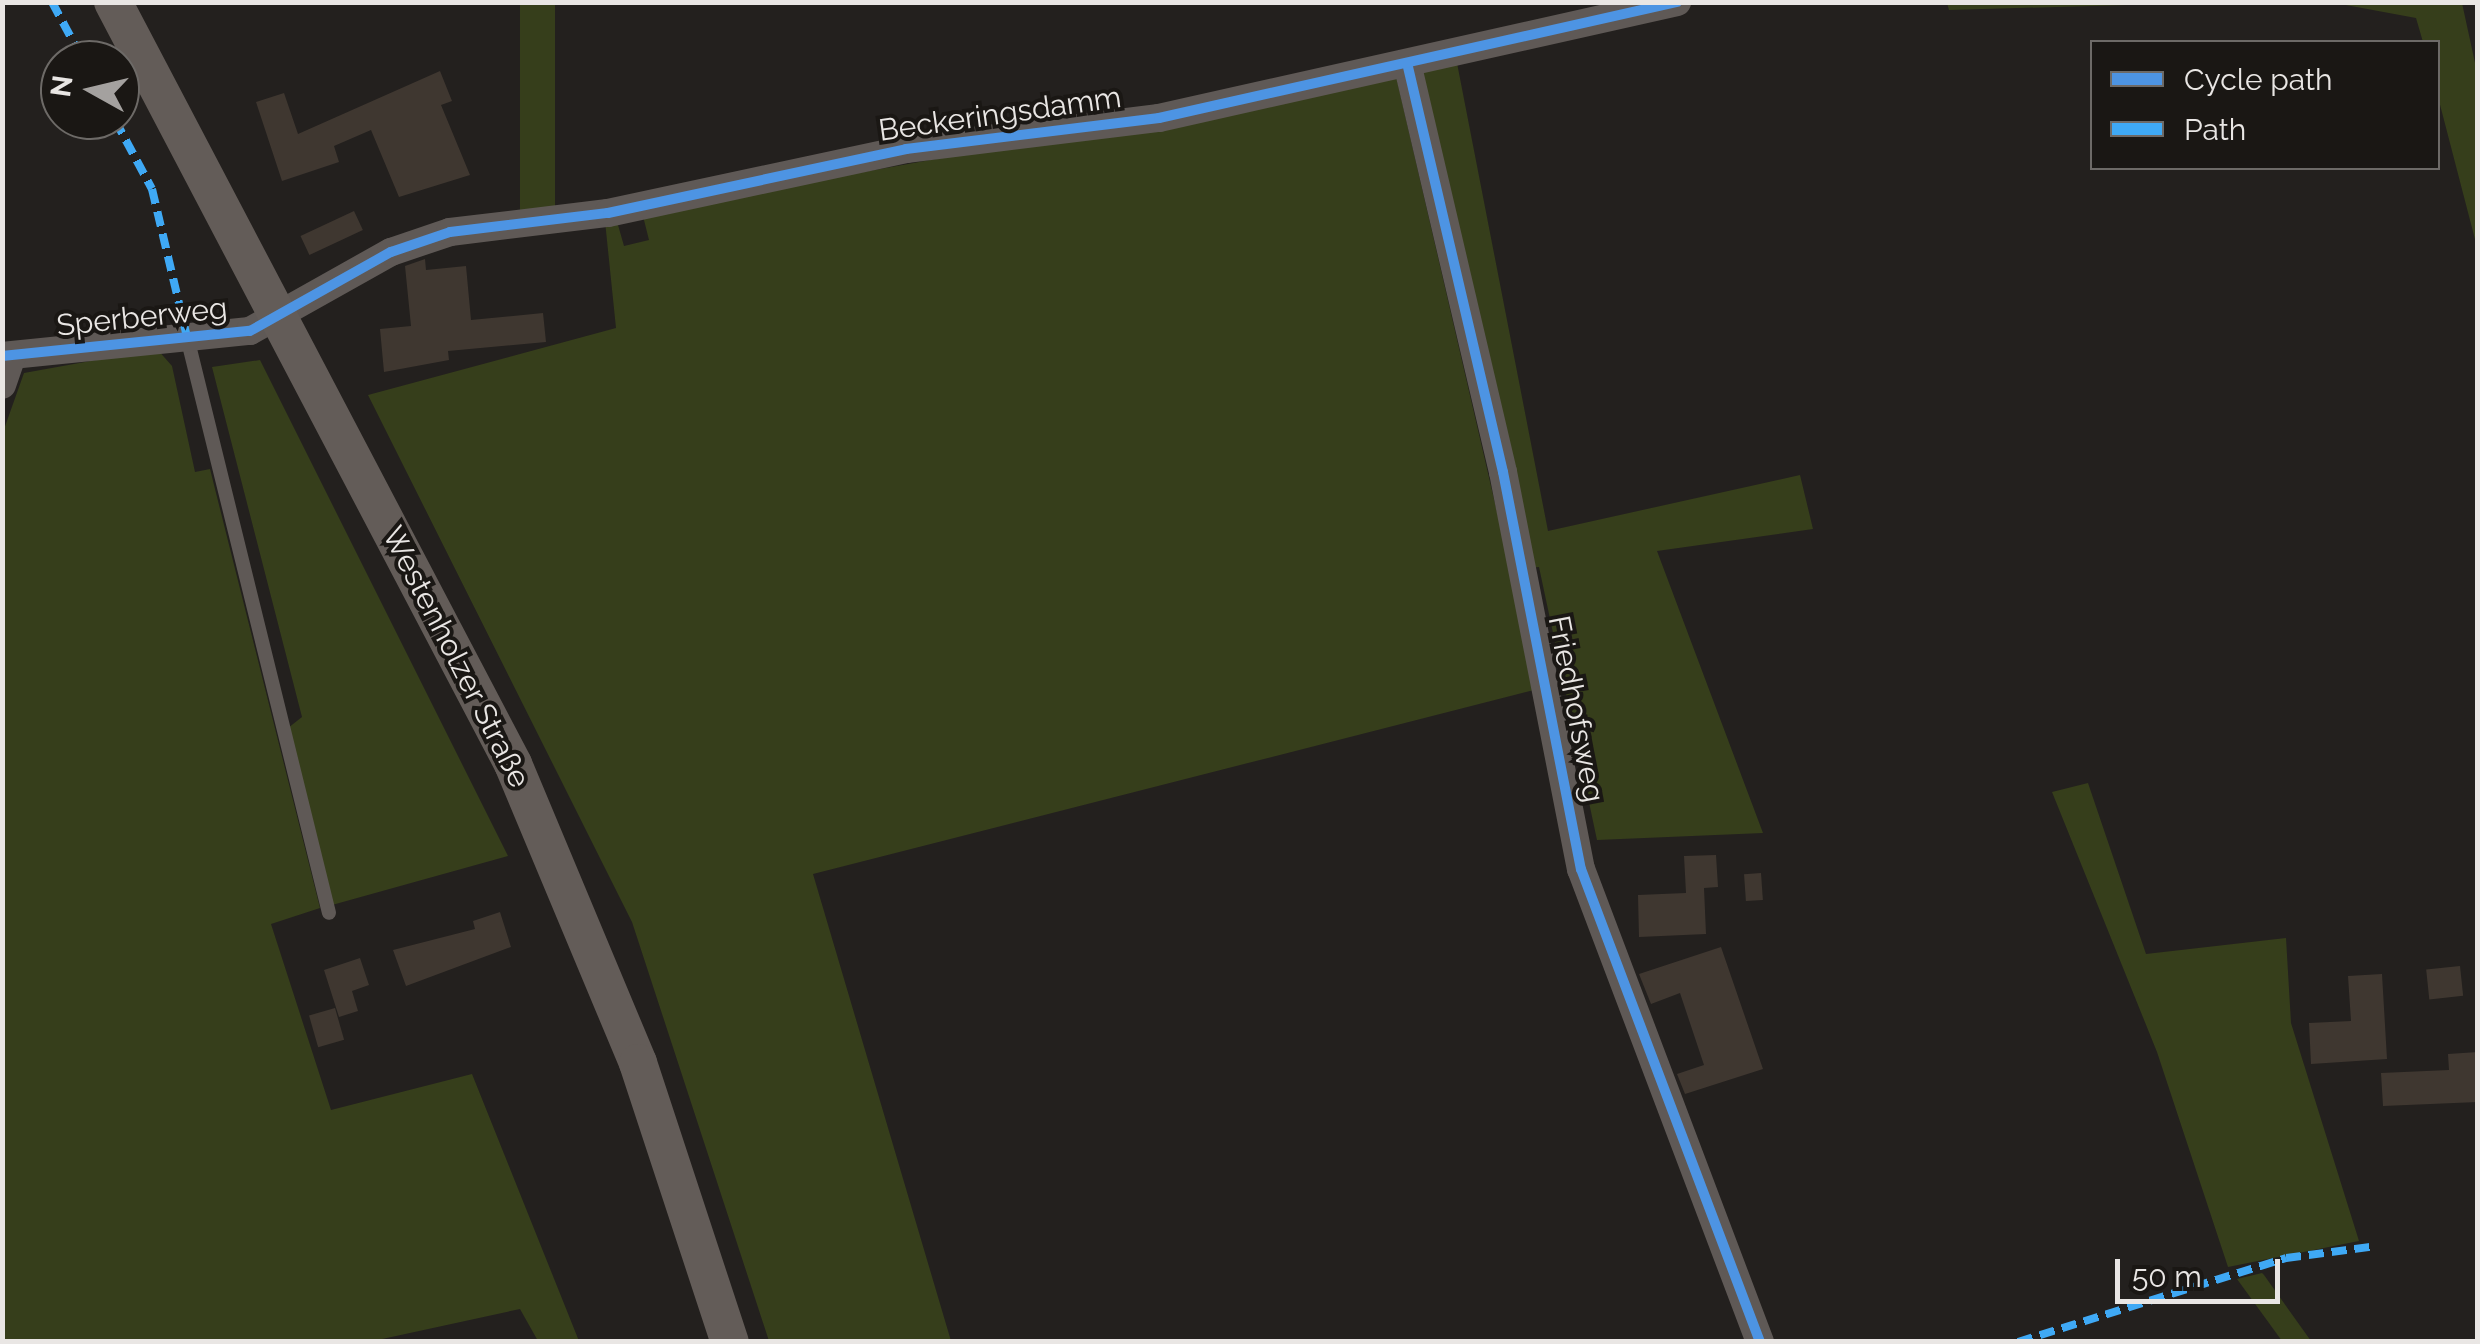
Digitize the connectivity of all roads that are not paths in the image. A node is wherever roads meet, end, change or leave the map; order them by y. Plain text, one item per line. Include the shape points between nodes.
1 (113, 2) edge
2 (1678, 2) edge
3 (1408, 67) junction
4 (281, 310) junction
5 (187, 336) junction
6 (7, 356) edge
7 (2, 384) edge
8 (329, 912) dead end
9 (730, 1342) edge
10 (1760, 1342) edge

1 - 4 main road, Westenholzer Straße
2 - 3 street, Beckeringsdamm
3 - 4 street, Beckeringsdamm via 1159,118 906,149 511,230 450,232
3 - 10 street, Friedhofsweg via 1503,472 1581,869
4 - 5 street, Sperberweg via 250,331
4 - 9 main road, Westenholzer Straße via 513,764 638,1063
5 - 6 street, Sperberweg
5 - 8 lane
6 - 7 street

